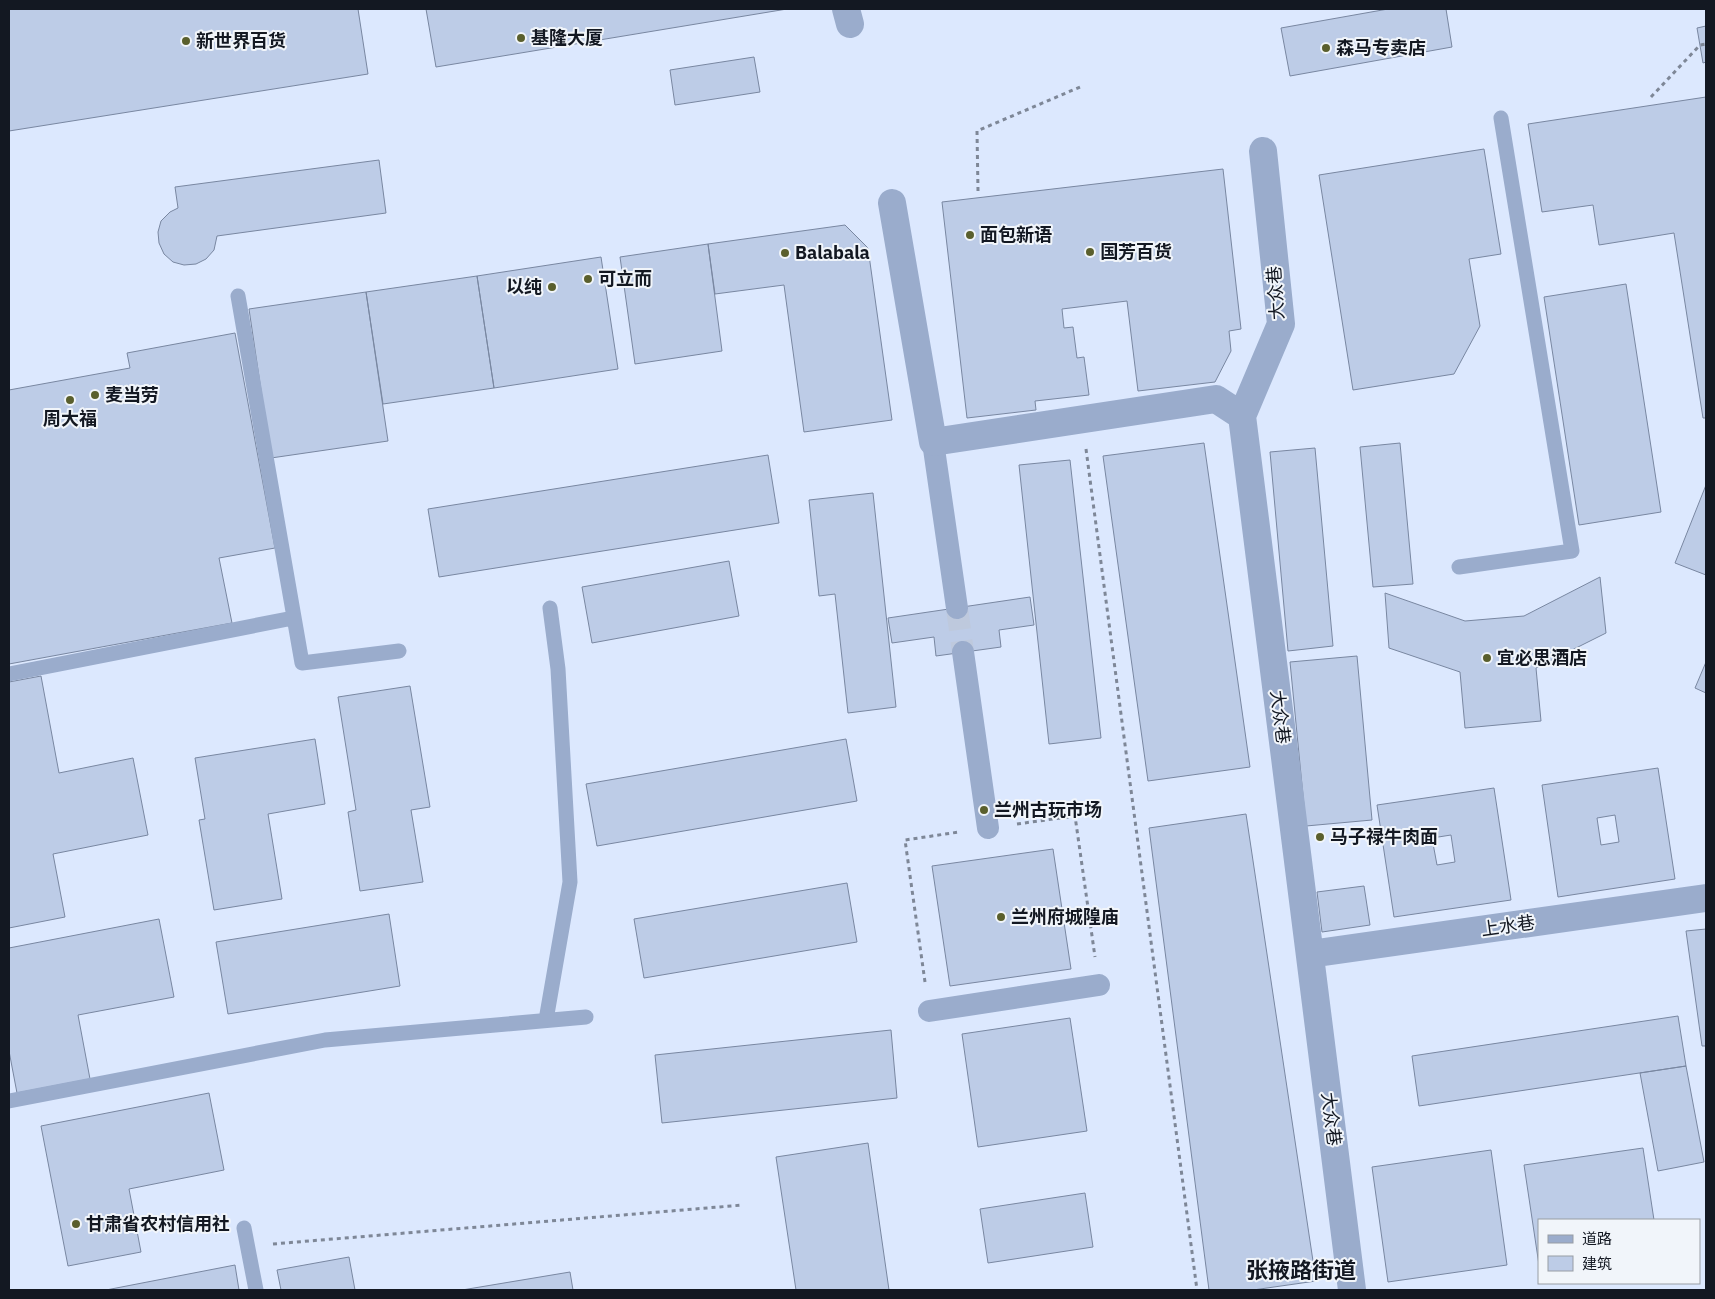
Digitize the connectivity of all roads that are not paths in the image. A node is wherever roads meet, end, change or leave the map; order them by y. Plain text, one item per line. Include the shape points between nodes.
1 (1501, 118) dead end
2 (1263, 151) dead end
3 (892, 203) dead end
4 (238, 296) dead end
5 (1242, 416) junction
6 (933, 442) junction
7 (1459, 567) dead end
8 (550, 608) dead end
9 (957, 608) tunnel mouth
10 (293, 618) junction
11 (399, 651) dead end
12 (963, 652) tunnel mouth
13 (9, 674) edge
14 (988, 828) road end
15 (1706, 898) edge
16 (1310, 954) junction
17 (1099, 985) road end
18 (929, 1011) road end
19 (586, 1017) dead end
20 (546, 1020) junction
21 (9, 1101) edge
22 (244, 1228) dead end
23 (256, 1290) edge
24 (1352, 1290) edge

1 - 7 lane via 1572,551
2 - 5 street, 大众巷 via 1281,324
3 - 6 street
4 - 10 lane
5 - 6 street via 1216,399
5 - 16 street, 大众巷
6 - 9 street
8 - 20 lane via 558,669 570,882
10 - 11 lane via 302,663
10 - 13 lane
12 - 14 street
15 - 16 street, 上水巷
16 - 24 street, 大众巷
17 - 18 street
19 - 20 lane
20 - 21 lane via 325,1040
22 - 23 lane

